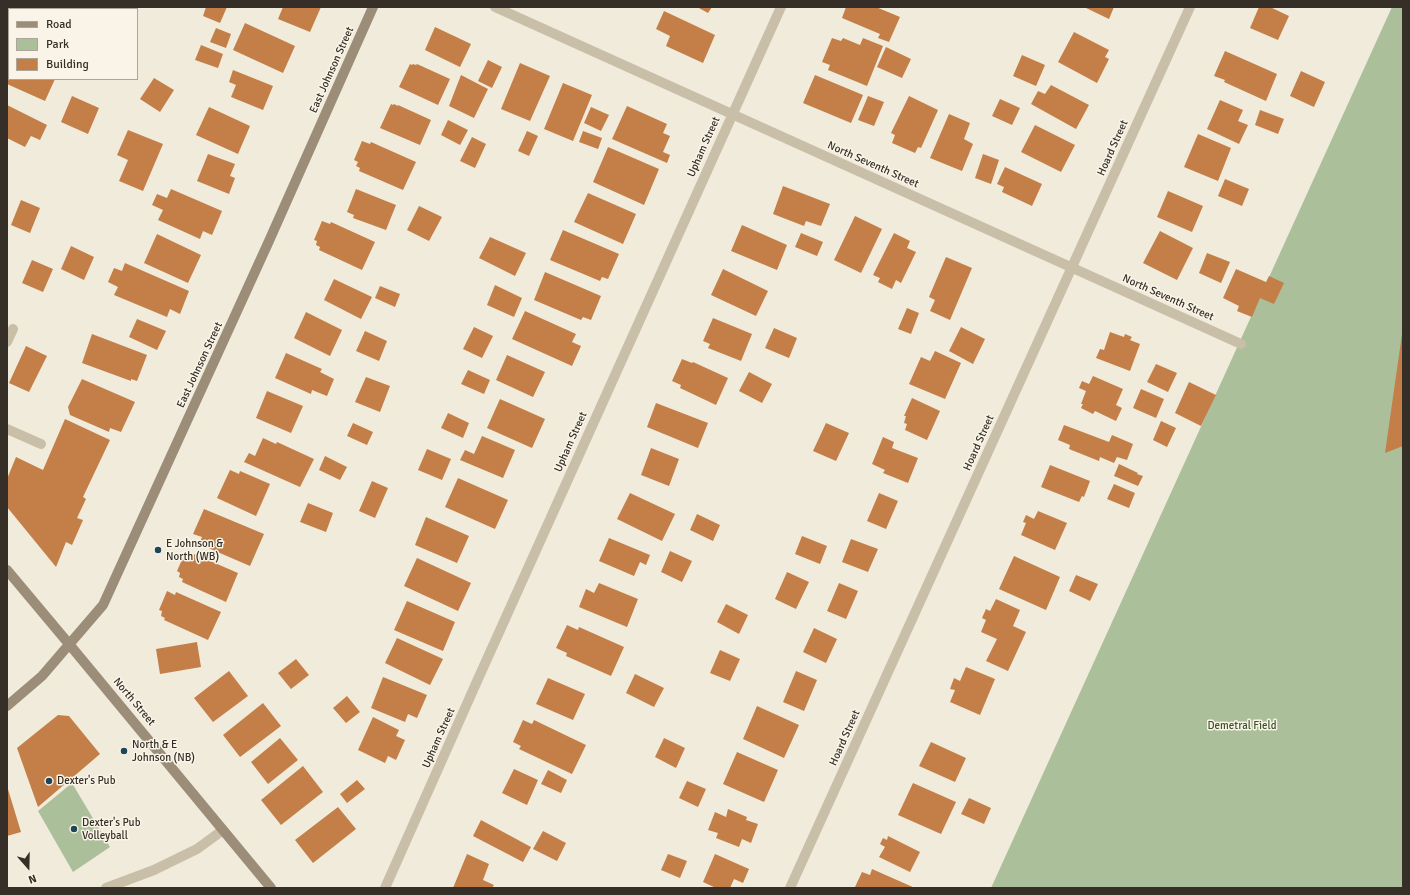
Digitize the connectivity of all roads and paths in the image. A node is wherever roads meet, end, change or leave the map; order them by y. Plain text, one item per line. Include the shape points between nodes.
1 (373, 7) edge
2 (495, 7) edge
3 (781, 7) edge
4 (1190, 7) edge
5 (732, 114) junction
6 (1072, 268) junction
7 (13, 329) dead end
8 (7, 342) edge
9 (1241, 344) dead end
10 (7, 429) edge
11 (41, 444) dead end
12 (7, 570) edge
13 (69, 644) junction
14 (7, 706) edge
15 (223, 830) junction
16 (106, 888) edge
17 (271, 888) edge
18 (385, 888) edge
19 (790, 888) edge

1 - 13 street, East Johnson Street via 103,605
2 - 5 street, North Seventh Street
3 - 5 street, Upham Street
4 - 6 street, Hoard Street
5 - 6 street, North Seventh Street
5 - 18 street, Upham Street
6 - 9 street, North Seventh Street
6 - 19 street, Hoard Street
7 - 8 street
10 - 11 street
12 - 13 street, North Street
13 - 14 street, East Johnson Street via 42,676
13 - 15 street, North Street
15 - 16 street via 197,849 154,870
15 - 17 street, North Street

